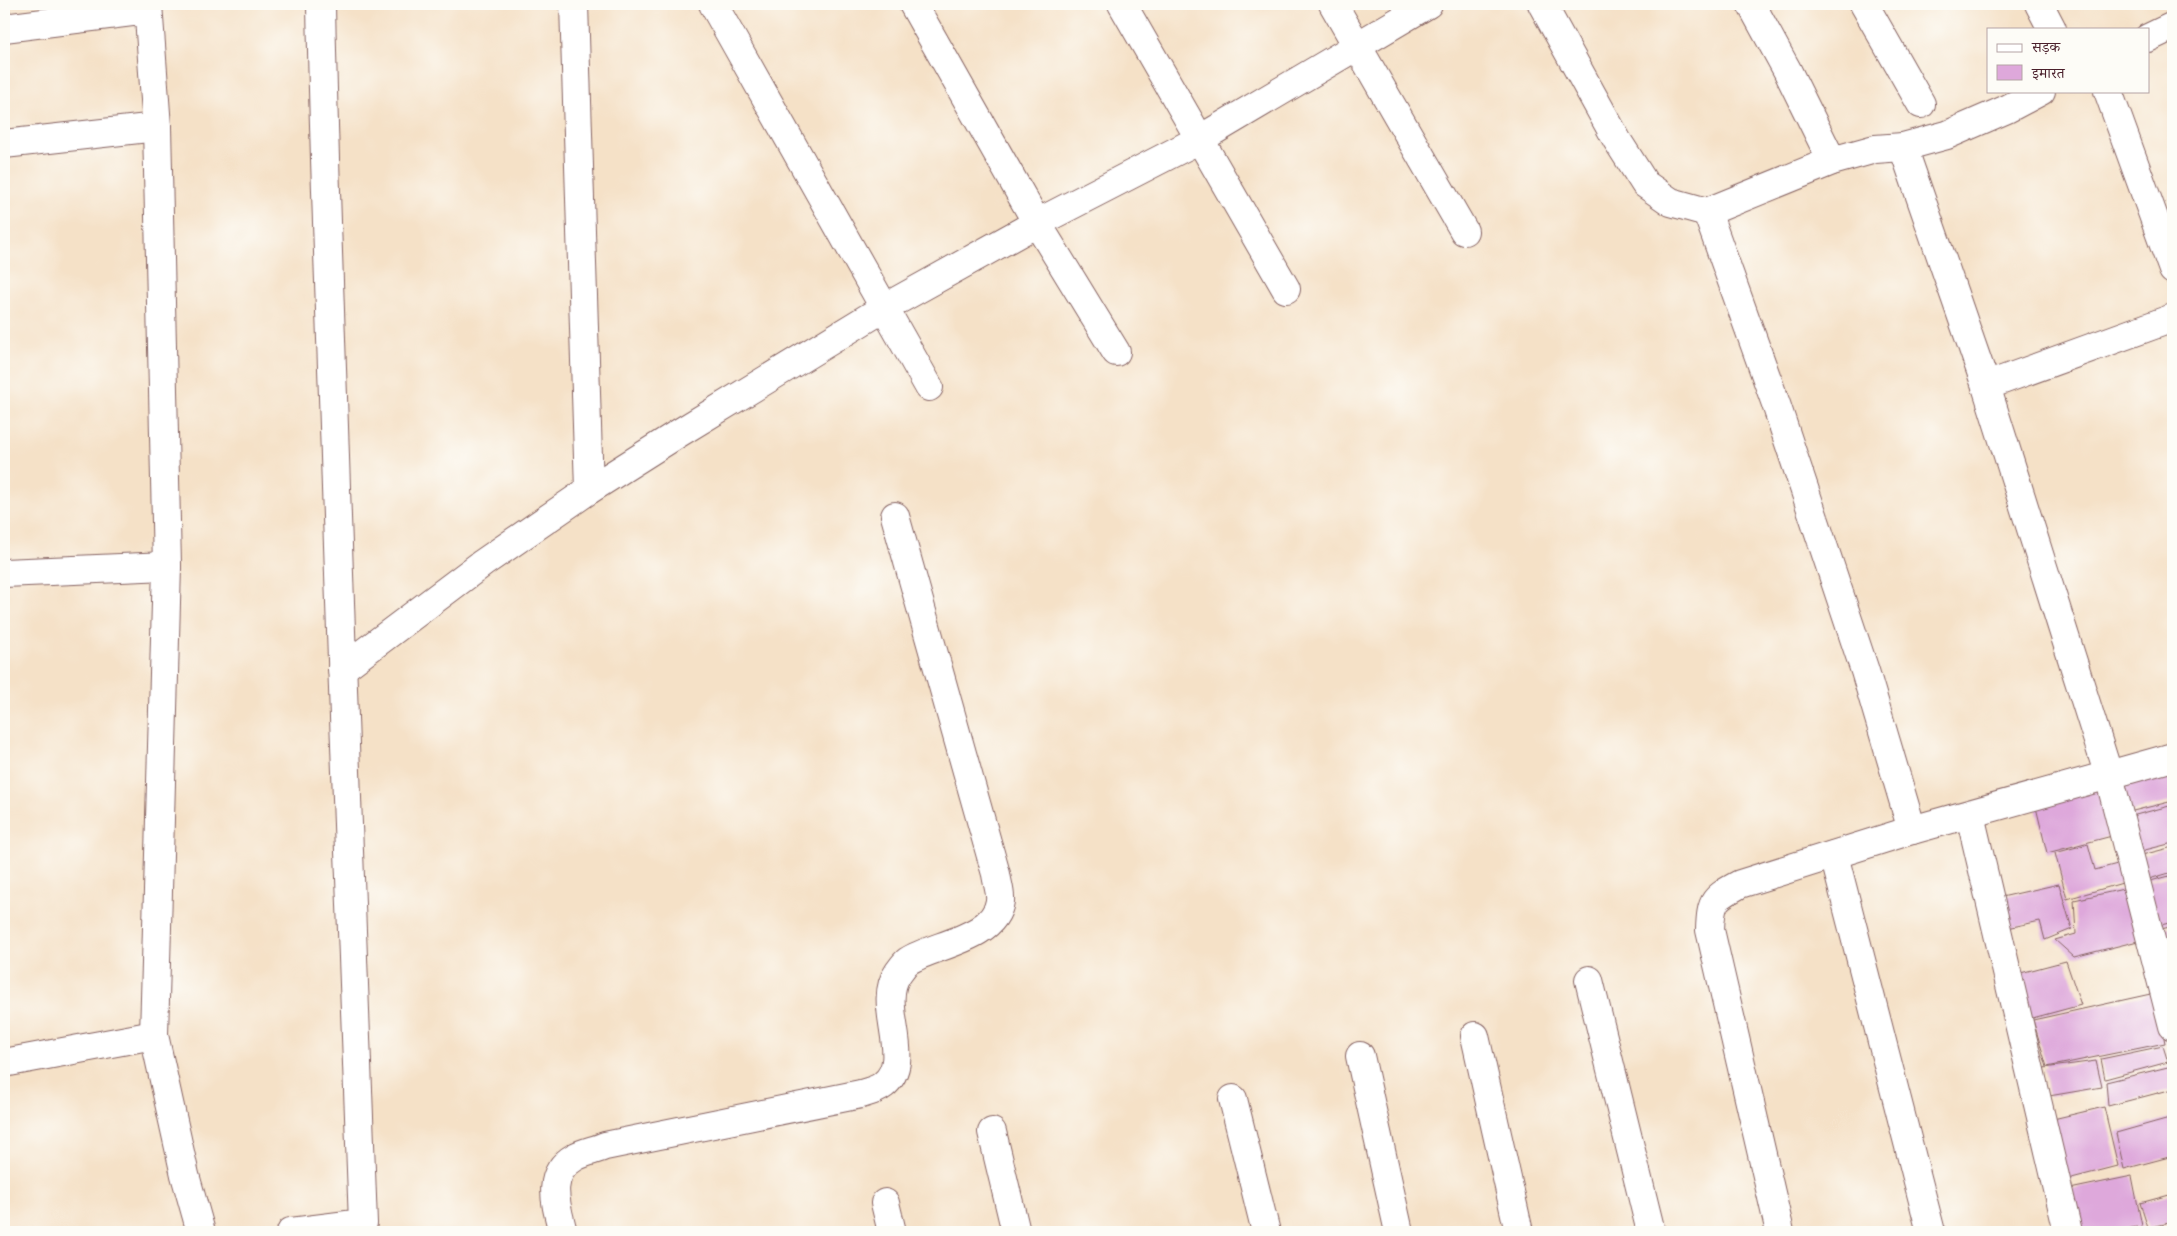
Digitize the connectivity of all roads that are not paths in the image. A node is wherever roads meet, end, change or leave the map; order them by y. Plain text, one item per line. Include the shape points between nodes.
1 (321, 4) edge
2 (574, 4) edge
3 (713, 4) edge
4 (913, 4) edge
5 (1122, 4) edge
6 (1333, 4) edge
7 (1428, 4) edge
8 (1542, 4) edge
9 (1751, 4) edge
10 (1864, 4) edge
11 (2039, 4) edge
12 (148, 7) edge
13 (2173, 26) edge
14 (4, 28) edge
15 (2051, 28) edge
16 (2150, 37) edge
17 (1357, 46) junction
18 (2039, 92) edge
19 (2108, 92) edge
20 (1921, 104) dead end
21 (157, 126) junction
22 (1200, 139) junction
23 (4, 144) edge
24 (1902, 147) junction
25 (1832, 160) junction
26 (1706, 212) junction
27 (1037, 223) junction
28 (1464, 231) dead end
29 (2173, 270) edge
30 (1286, 289) dead end
31 (884, 308) junction
32 (2173, 318) edge
33 (1116, 352) dead end
34 (1986, 386) junction
35 (929, 387) dead end
36 (589, 490) junction
37 (895, 516) dead end
38 (167, 566) junction
39 (4, 573) edge
40 (342, 669) junction
41 (2173, 757) edge
42 (2109, 776) junction
43 (1970, 815) junction
44 (1912, 830) junction
45 (1834, 855) junction
46 (1589, 980) dead end
47 (2173, 1026) edge
48 (154, 1035) junction
49 (1475, 1036) dead end
50 (1360, 1056) dead end
51 (4, 1063) edge
52 (1234, 1098) dead end
53 (992, 1132) dead end
54 (885, 1202) dead end
55 (201, 1232) edge
56 (291, 1232) edge
57 (563, 1232) edge
58 (892, 1232) edge
59 (1016, 1232) edge
60 (1266, 1232) edge
61 (1399, 1232) edge
62 (1519, 1232) edge
63 (1651, 1232) edge
64 (1780, 1232) edge
65 (1931, 1232) edge
66 (2068, 1232) edge

1 - 40 street
2 - 36 street
3 - 31 street
4 - 27 street
5 - 22 street
6 - 17 street
7 - 17 street
8 - 26 street via 1645,184 1671,202
9 - 25 street
10 - 20 street
11 - 15 street
12 - 14 street
12 - 21 street
13 - 16 street
17 - 22 street
17 - 28 street
18 - 24 street via 1947,135
19 - 29 street
21 - 23 street
21 - 38 street
22 - 27 street
22 - 30 street
24 - 25 street via 1875,149
24 - 34 street
25 - 26 street
26 - 44 street via 1776,404 1865,671
27 - 31 street
27 - 33 street
31 - 35 street
31 - 36 street
32 - 34 street
34 - 42 street
36 - 40 street via 483,563
37 - 57 street via 996,874 1000,901 992,919 973,934 907,962 893,980 890,1003 896,1044 894,1070 883,1085 861,1094 605,1146 574,1158 557,1174 554,1194
38 - 39 street
38 - 48 street
40 - 56 street via 362,1223
41 - 42 street
42 - 43 street
42 - 47 street
43 - 44 street
43 - 66 street
44 - 45 street
45 - 64 street via 1740,884 1721,894 1711,909 1710,930
45 - 65 street
46 - 63 street
48 - 51 street
48 - 55 street via 184,1175
49 - 62 street
50 - 61 street
52 - 60 street
53 - 59 street
54 - 58 street

